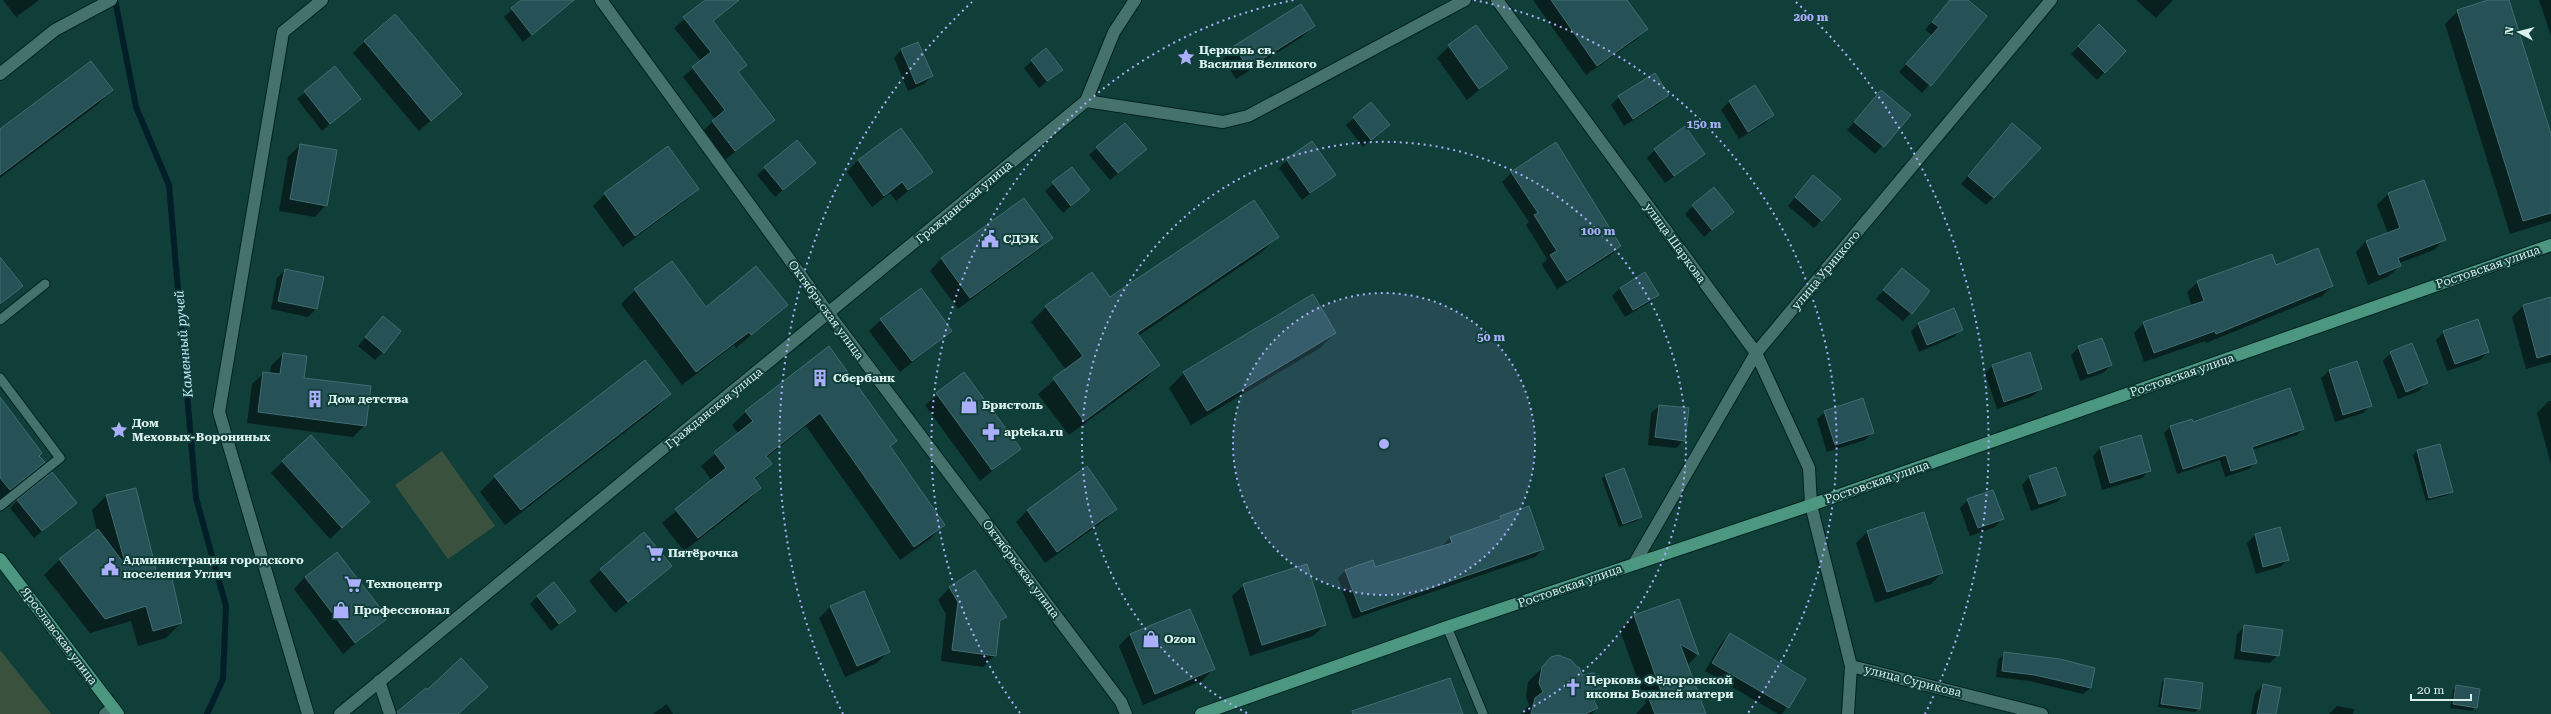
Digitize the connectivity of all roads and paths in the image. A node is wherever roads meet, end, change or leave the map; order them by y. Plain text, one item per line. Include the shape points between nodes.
1 (111, 0) edge
2 (322, 0) edge
3 (601, 0) edge
4 (1135, 0) edge
5 (1465, 0) edge
6 (1497, 0) edge
7 (2051, 0) edge
8 (0, 74) edge
9 (1086, 101) junction
10 (2551, 245) edge
11 (45, 284) dead end
12 (829, 314) junction
13 (0, 320) edge
14 (1756, 354) junction
15 (0, 378) edge
16 (1811, 505) junction
17 (0, 506) edge
18 (0, 559) edge
19 (1634, 564) junction
20 (1447, 627) junction
21 (1851, 666) junction
22 (379, 681) junction
23 (112, 712) edge
24 (308, 714) edge
25 (340, 714) edge
26 (390, 714) edge
27 (1126, 714) edge
28 (1201, 714) edge
29 (1483, 714) edge
30 (1848, 714) edge
31 (2042, 714) edge

1 - 8 street via 55,30
2 - 24 street via 283,32 219,412
3 - 12 street, Октябрьская улица
4 - 9 street, Гражданская улица via 1114,32
5 - 9 street via 1248,116 1223,122
6 - 14 street, улица Шаркова
7 - 14 street, улица Урицкого
9 - 12 street, Гражданская улица
10 - 16 main road, Ростовская улица
11 - 13 lane
12 - 22 street, Гражданская улица
12 - 27 street, Октябрьская улица via 1120,702
14 - 16 street, улица Шаркова via 1809,468
14 - 19 street, улица Урицкого
15 - 17 lane via 60,458
16 - 19 main road, Ростовская улица
16 - 21 street, улица Сурикова
18 - 23 main road, Ярославская улица
19 - 20 main road, Ростовская улица
20 - 28 main road, Ростовская улица
20 - 29 lane
21 - 30 street
21 - 31 street, улица Сурикова
22 - 25 street, Гражданская улица
22 - 26 street

